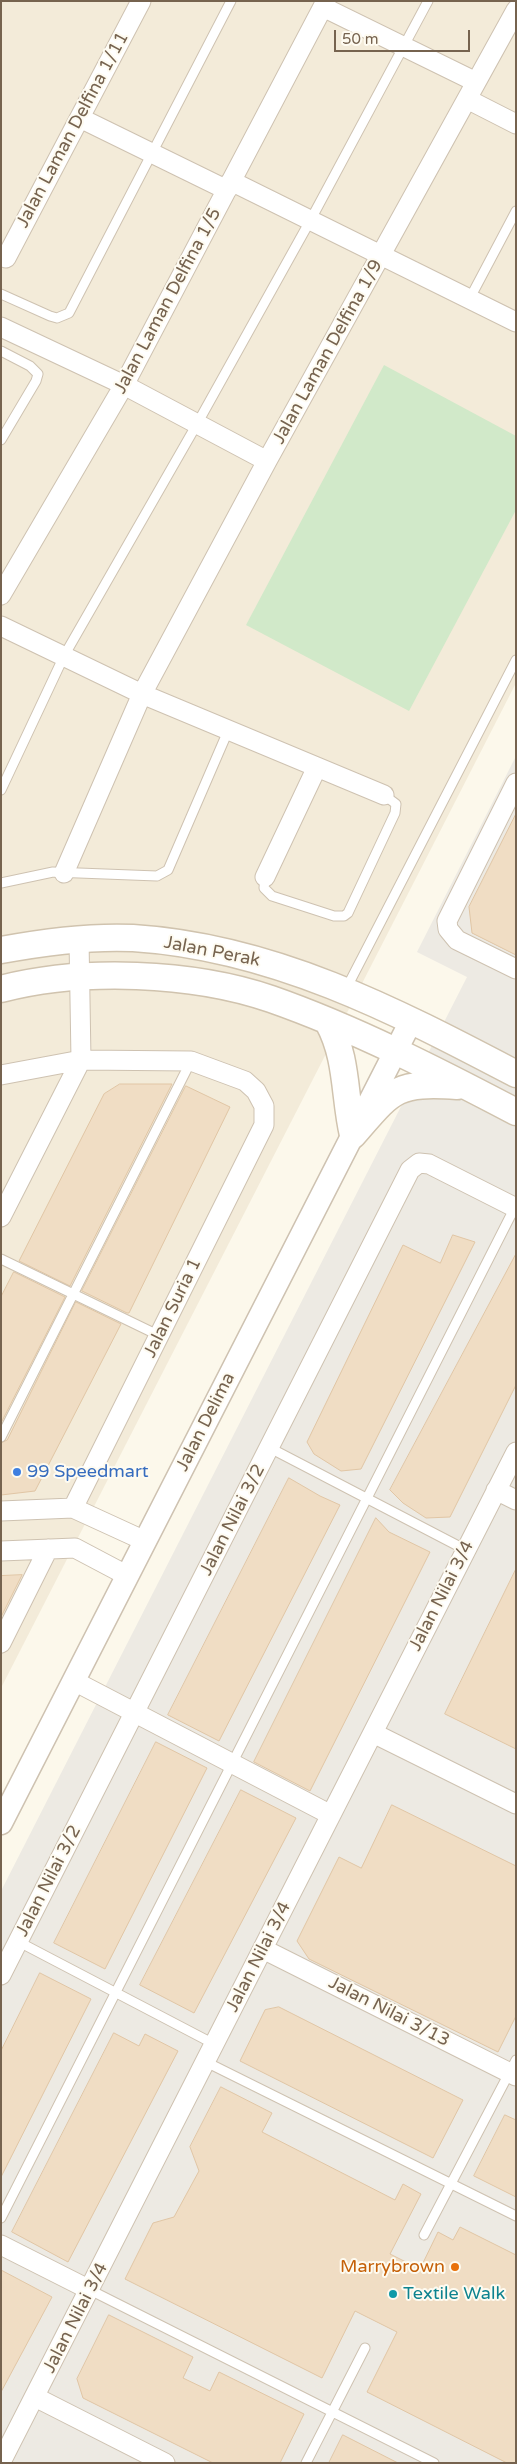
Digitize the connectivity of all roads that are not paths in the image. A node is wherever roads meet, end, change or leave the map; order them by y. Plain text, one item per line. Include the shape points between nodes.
1 (141, 1) edge
2 (231, 1) edge
3 (428, 1) edge
4 (320, 3) edge
5 (516, 10) edge
6 (404, 46) junction
7 (476, 82) junction
8 (467, 99) junction
9 (80, 118) junction
10 (516, 124) edge
11 (152, 154) junction
12 (229, 185) junction
13 (516, 211) edge
14 (310, 221) junction
15 (381, 256) junction
16 (4, 262) edge
17 (1, 294) edge
18 (470, 298) junction
19 (516, 322) edge
20 (1, 327) edge
21 (1, 351) edge
22 (124, 386) junction
23 (197, 424) junction
24 (1, 440) edge
25 (268, 461) junction
26 (1, 595) edge
27 (1, 626) edge
28 (64, 656) junction
29 (516, 660) edge
30 (142, 694) junction
31 (228, 730) junction
32 (317, 766) junction
33 (516, 782) edge
34 (1, 790) edge
35 (384, 795) joint
36 (64, 873) junction
37 (265, 877) joint
38 (1, 883) edge
39 (79, 940) junction
40 (1, 950) edge
41 (516, 970) edge
42 (80, 977) junction
43 (1, 988) edge
44 (346, 989) junction
45 (328, 1022) junction
46 (411, 1022) junction
47 (396, 1052) junction
48 (81, 1060) junction
49 (192, 1061) junction
50 (516, 1074) edge
51 (1, 1075) edge
52 (467, 1087) junction
53 (516, 1112) edge
54 (353, 1135) junction
55 (515, 1208) edge
56 (1, 1217) edge
57 (1, 1259) edge
58 (74, 1295) junction
59 (160, 1336) junction
60 (1, 1437) edge
61 (270, 1448) junction
62 (516, 1452) edge
63 (496, 1490) junction
64 (367, 1498) junction
65 (516, 1500) edge
66 (73, 1508) junction
67 (1, 1512) edge
68 (145, 1541) junction
69 (48, 1549) junction
70 (466, 1550) junction
71 (1, 1551) edge
72 (128, 1576) junction
73 (1, 1643) edge
74 (74, 1680) junction
75 (135, 1712) junction
76 (373, 1733) junction
77 (232, 1764) junction
78 (516, 1804) edge
79 (331, 1815) junction
80 (1, 1823) edge
81 (18, 1942) junction
82 (263, 1949) junction
83 (1, 1976) edge
84 (117, 1991) junction
85 (214, 2044) junction
86 (206, 2062) junction
87 (514, 2070) edge
88 (451, 2184) junction
89 (516, 2216) edge
90 (1, 2218) edge
91 (424, 2235) dead end
92 (1, 2245) edge
93 (90, 2290) junction
94 (365, 2348) dead end
95 (35, 2397) junction
96 (332, 2412) junction
97 (1, 2462) edge
98 (165, 2463) edge
99 (306, 2463) edge
100 (434, 2463) edge

1 - 9 street, Jalan Laman Delfina 1/11
2 - 11 lane
3 - 6 lane
4 - 6 street
4 - 12 street, Jalan Laman Delfina 1/5
5 - 7 street, Jalan Laman Delfina 1/9
6 - 7 street
6 - 14 lane
7 - 8 street, Jalan Laman Delfina 1/9
8 - 10 street
8 - 15 street, Jalan Laman Delfina 1/9
9 - 11 street
9 - 16 street, Jalan Laman Delfina 1/11
11 - 12 street
11 - 17 lane via 70,312 57,318
12 - 14 street
12 - 22 street, Jalan Laman Delfina 1/5
13 - 18 lane
14 - 15 street
14 - 23 lane
15 - 18 street
15 - 25 street, Jalan Laman Delfina 1/9
18 - 19 street
20 - 22 street
21 - 24 lane via 30,366 38,374
22 - 23 street
22 - 26 street, Jalan Laman Delfina 1/5
23 - 25 street
23 - 28 lane
25 - 30 street, Jalan Laman Delfina 1/9
27 - 28 street
28 - 30 street
28 - 34 lane
29 - 44 lane
30 - 31 street
30 - 36 street, Jalan Laman Delfina 1/9
31 - 32 street
31 - 36 lane via 168,870 158,876
32 - 35 street
32 - 37 street
33 - 41 street via 447,921 452,935
35 - 37 lane via 396,804 395,813 344,916 334,916 272,896 264,888
36 - 38 lane via 54,872
39 - 40 main road, Jalan Perak
39 - 42 street
39 - 44 main road, Jalan Perak via 132,938 196,946 277,965
42 - 43 main road, Jalan Perak
42 - 45 main road, Jalan Perak via 131,975 193,980 270,999
42 - 48 street
44 - 46 main road, Jalan Perak
45 - 47 main road, Jalan Perak
45 - 54 main road via 336,1036 342,1059 346,1107
46 - 47 street, Jalan Delima
46 - 50 main road, Jalan Perak
47 - 52 main road, Jalan Perak
47 - 54 street, Jalan Delima
48 - 49 street
48 - 51 street
48 - 56 street
49 - 58 lane
49 - 59 street, Jalan Suria 1 via 245,1080 264,1106 264,1124
52 - 53 main road, Jalan Perak
52 - 54 main road via 424,1084 404,1088 384,1099
54 - 68 street, Jalan Delima
55 - 61 street, Jalan Nilai 3/2 via 429,1164 424,1162 414,1166
55 - 64 lane
57 - 58 lane
58 - 59 lane
58 - 60 lane
59 - 66 street, Jalan Suria 1
61 - 64 lane
61 - 75 street, Jalan Nilai 3/2
62 - 63 street, Jalan Nilai 3/4
63 - 65 street
63 - 70 street, Jalan Nilai 3/4
64 - 70 lane
64 - 77 lane
66 - 67 street
66 - 68 street
68 - 72 street, Jalan Delima
69 - 71 street
69 - 72 street via 79,1550
69 - 73 street
70 - 76 street, Jalan Nilai 3/4
72 - 74 street, Jalan Delima
74 - 75 street
74 - 80 street, Jalan Delima
75 - 77 street
75 - 81 street, Jalan Nilai 3/2
76 - 78 street
76 - 79 street, Jalan Nilai 3/4
77 - 79 street
77 - 84 lane
79 - 82 street, Jalan Nilai 3/4
81 - 83 street, Jalan Nilai 3/2
81 - 84 lane
82 - 85 street, Jalan Nilai 3/4
82 - 87 street, Jalan Nilai 3/13
84 - 85 lane
84 - 90 lane
85 - 86 street, Jalan Nilai 3/4
86 - 88 lane
86 - 93 street, Jalan Nilai 3/4
87 - 88 lane
88 - 89 lane
88 - 91 lane
92 - 93 street
93 - 95 street, Jalan Nilai 3/4
93 - 96 lane
94 - 96 lane
95 - 97 street, Jalan Nilai 3/4
95 - 98 street
96 - 99 lane
96 - 100 lane

